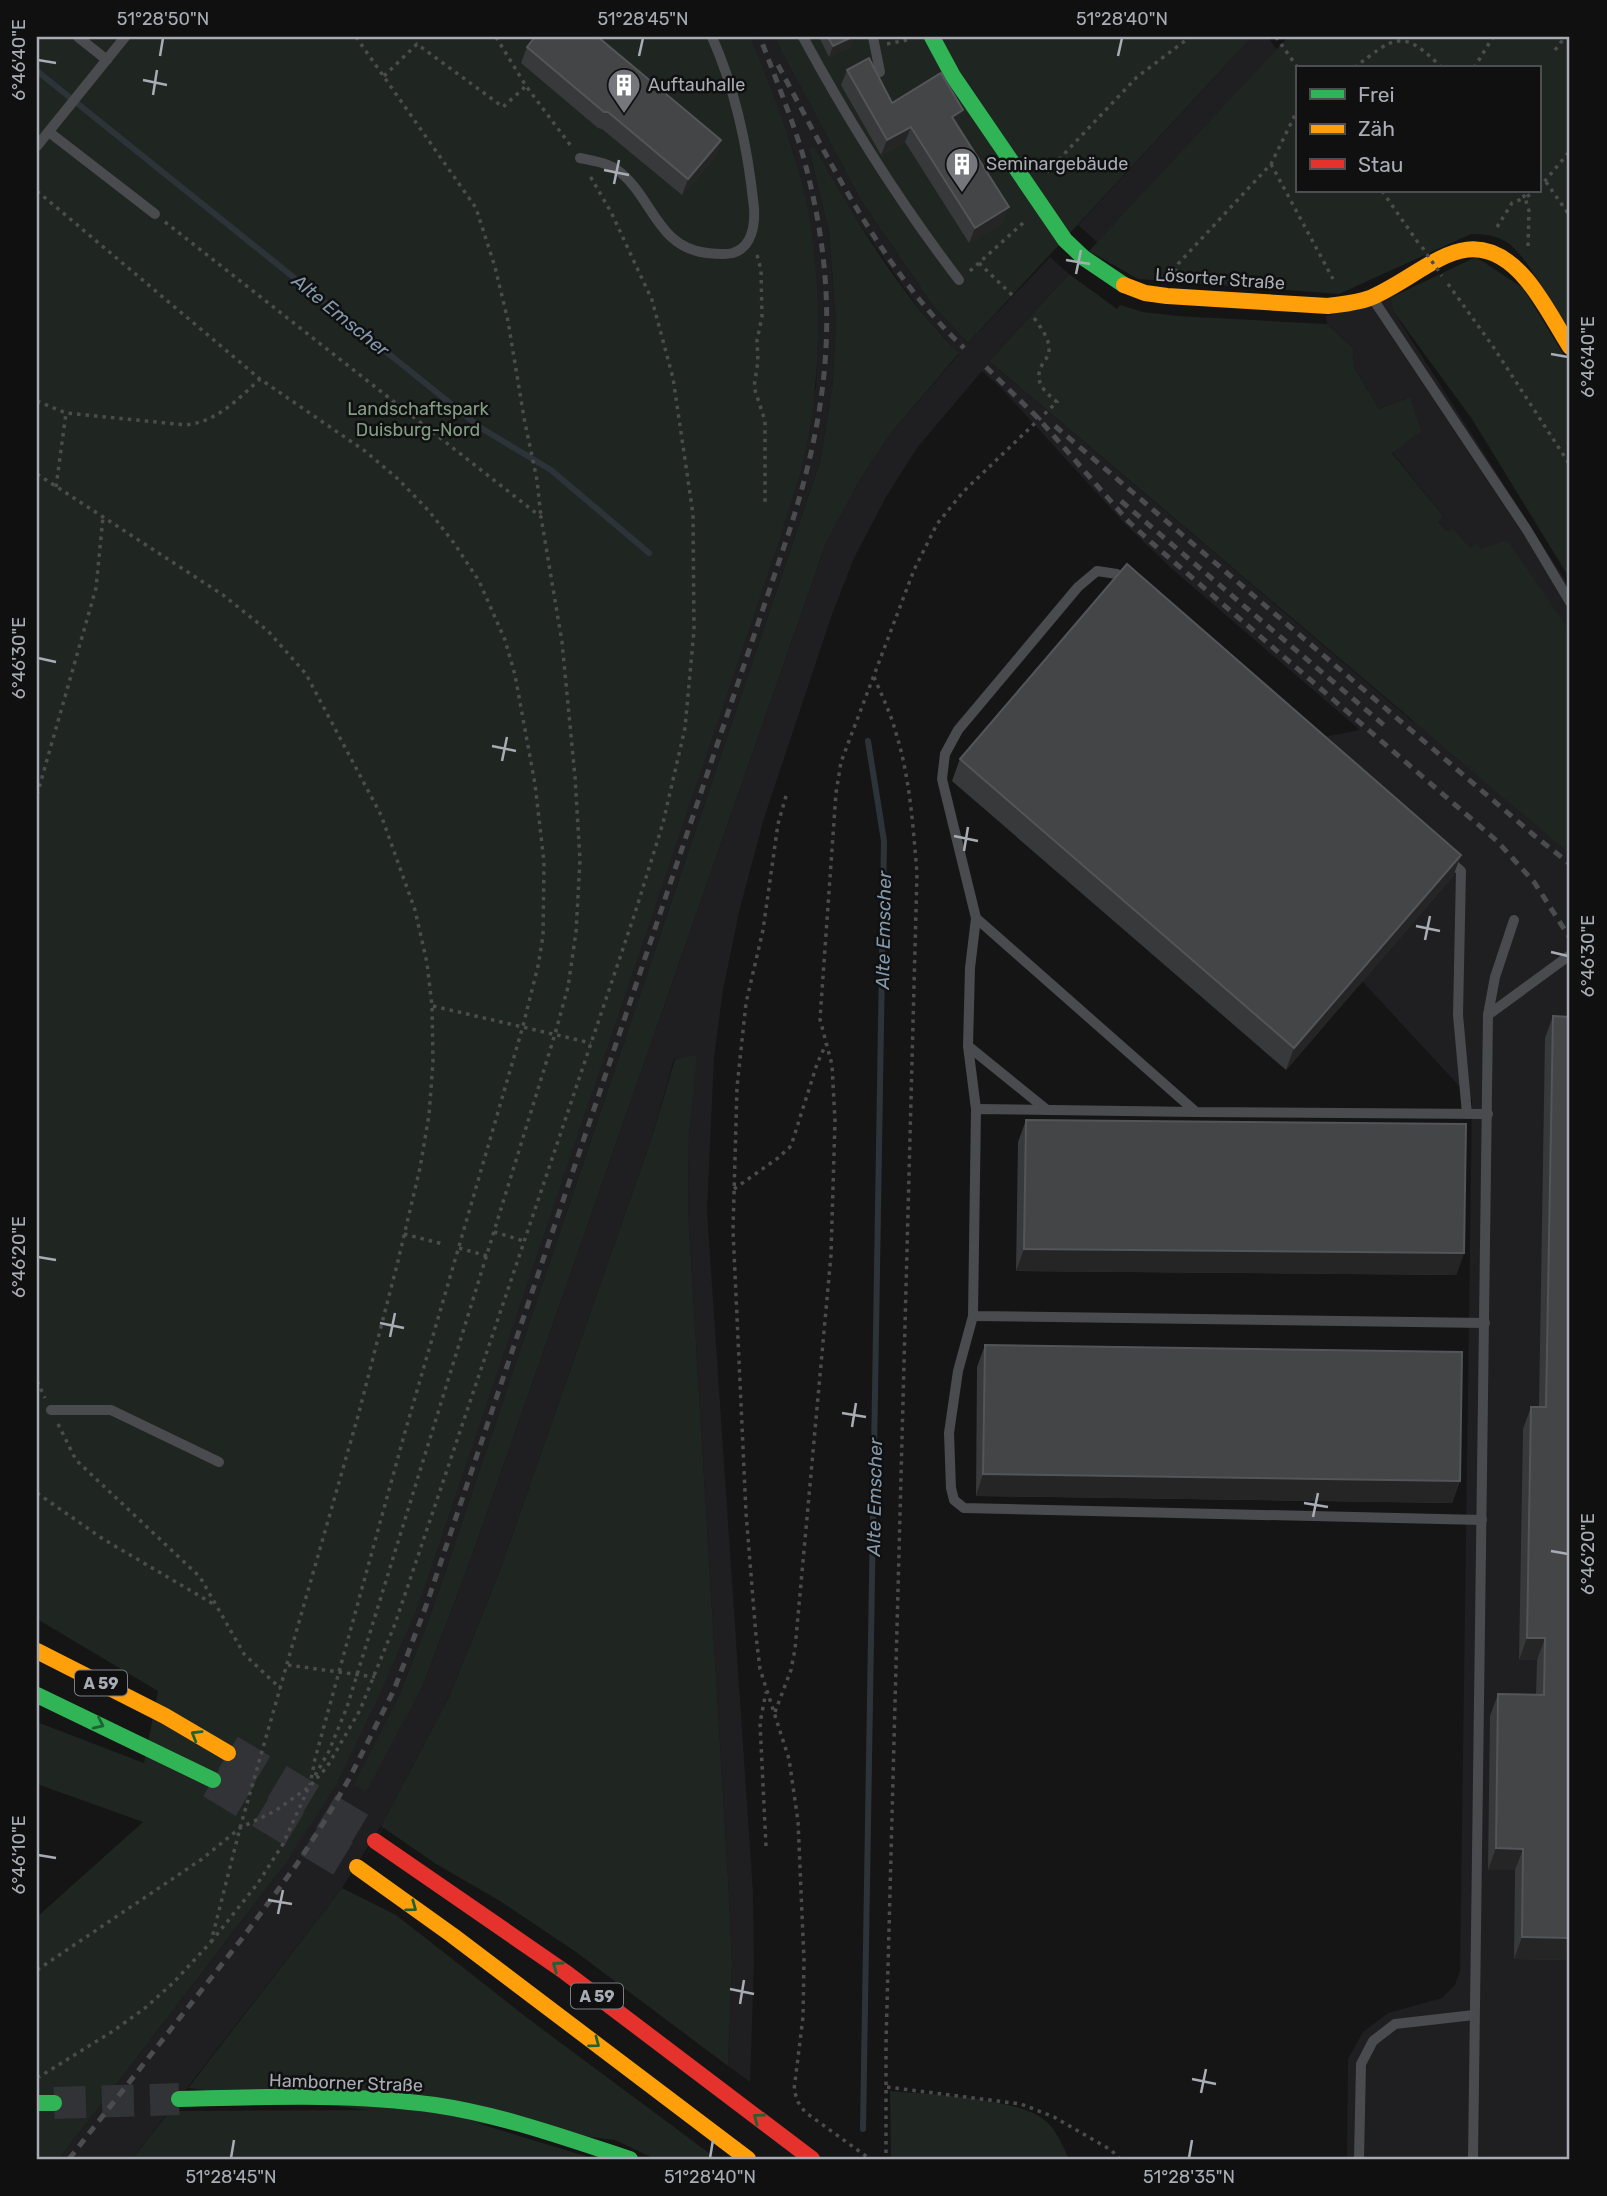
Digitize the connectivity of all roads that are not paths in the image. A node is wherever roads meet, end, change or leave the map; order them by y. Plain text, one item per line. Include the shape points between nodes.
1 (78, 37) edge
2 (125, 37) edge
3 (712, 37) edge
4 (803, 37) edge
5 (932, 37) edge
6 (874, 42) edge
7 (107, 60) junction
8 (880, 72) edge
9 (48, 132) junction
10 (37, 146) edge
11 (580, 158) road end
12 (155, 214) road end
13 (959, 280) road end
14 (1372, 298) junction
15 (1570, 347) edge
16 (1137, 591) edge
17 (1570, 602) edge
18 (1441, 854) edge
19 (976, 918) junction
20 (1514, 920) dead end
21 (1570, 955) edge
22 (1488, 1015) junction
23 (968, 1046) junction
24 (976, 1110) junction
25 (1047, 1110) junction
26 (1196, 1112) junction
27 (1466, 1114) junction
28 (1488, 1114) junction
29 (973, 1316) junction
30 (1485, 1323) junction
31 (51, 1410) road end
32 (219, 1462) dead end
33 (1482, 1520) junction
34 (37, 1651) edge
35 (37, 1695) edge
36 (228, 1754) tunnel mouth
37 (213, 1780) tunnel mouth
38 (375, 1841) tunnel mouth
39 (357, 1867) tunnel mouth
40 (1474, 2015) junction
41 (179, 2099) tunnel mouth
42 (37, 2103) edge
43 (54, 2103) tunnel mouth
44 (630, 2159) edge
45 (748, 2159) edge
46 (812, 2159) edge
47 (1359, 2159) edge
48 (1473, 2159) edge

1 - 7 lane
2 - 7 lane
3 - 11 lane via 738,113 753,201 755,220 747,243 728,254 685,247 661,228 617,169
4 - 13 lane via 873,158
5 - 14 main road, Lösorter Straße via 1040,207 1065,240 1111,277 1130,288 1167,296 1328,306
6 - 8 lane
7 - 9 lane
9 - 10 lane
9 - 12 lane
14 - 15 main road, Lösorter Straße via 1453,251 1489,251 1508,261 1527,280
14 - 17 lane
16 - 19 lane via 1108,571 1097,571 1078,587 958,730 945,754 942,779
18 - 27 lane via 1461,871 1458,1015
19 - 23 lane
19 - 26 lane
20 - 22 lane via 1494,976
21 - 22 lane
22 - 28 lane
23 - 24 lane
23 - 25 lane
24 - 25 lane
24 - 29 lane
25 - 26 lane
26 - 27 lane
27 - 28 lane
28 - 30 lane
29 - 30 lane
29 - 33 lane via 958,1371 949,1433 951,1488 954,1500 964,1508
30 - 33 lane
31 - 32 lane via 111,1410
33 - 40 lane
36 -> 34 main road, A 59 via 165,1716
35 -> 37 main road, A 59
46 -> 38 main road, A 59 via 565,1972
39 -> 45 main road, A 59
40 - 47 lane via 1395,2024 1373,2041 1361,2064
40 - 48 lane
41 - 44 main road, Hamborner Straße via 408,2102 503,2118 578,2149
42 - 43 main road

